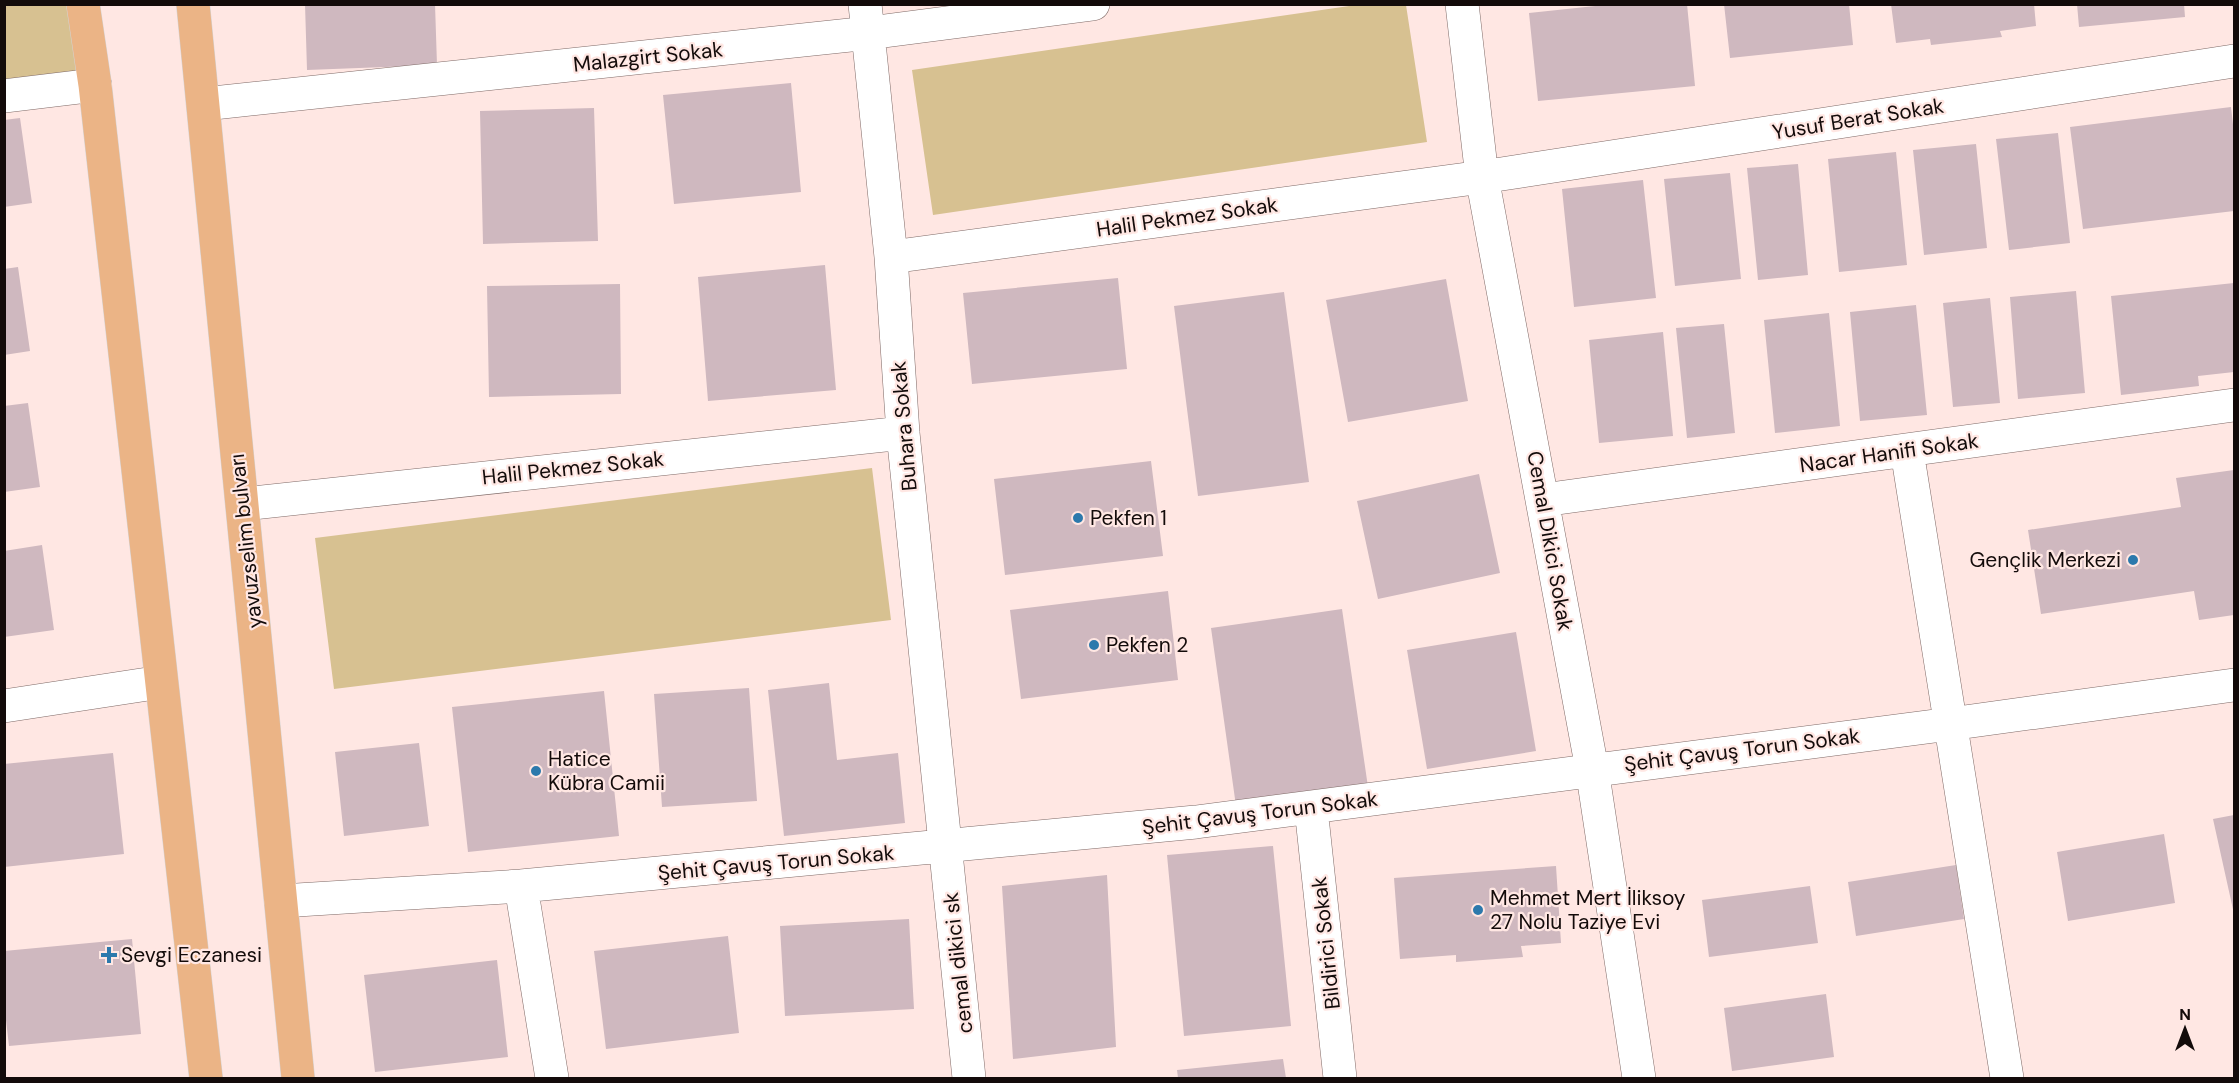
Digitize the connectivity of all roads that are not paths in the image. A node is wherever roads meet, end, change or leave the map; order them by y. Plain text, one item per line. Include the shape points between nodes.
1 (83, 4) edge
2 (193, 4) edge
3 (1093, 4) edge
4 (1462, 4) edge
5 (867, 19) edge
6 (2235, 61) edge
7 (95, 85) junction
8 (4, 96) edge
9 (204, 104) junction
10 (1482, 177) junction
11 (891, 257) junction
12 (2235, 405) edge
13 (903, 433) junction
14 (1907, 451) junction
15 (1543, 500) junction
16 (243, 504) junction
17 (161, 682) junction
18 (2235, 685) edge
19 (4, 706) edge
20 (1950, 724) junction
21 (1592, 769) junction
22 (1311, 808) junction
23 (947, 847) junction
24 (521, 886) junction
25 (281, 902) junction
26 (206, 1078) edge
27 (298, 1078) edge
28 (552, 1078) edge
29 (969, 1078) edge
30 (1340, 1078) edge
31 (1639, 1078) edge
32 (2007, 1078) edge

1 - 7 main road
2 - 9 main road, yavuzselim bulvarı
3 - 5 street, Malazgirt Sokak
4 - 10 street, Cemal Dikici Sokak
5 - 9 street, Malazgirt Sokak
5 - 11 street, Buhara Sokak
6 - 10 street, Yusuf Berat Sokak
7 - 8 street
7 - 17 main road
9 - 16 main road, yavuzselim bulvarı
10 - 11 street, Halil Pekmez Sokak
10 - 15 street, Cemal Dikici Sokak
11 - 13 street, Buhara Sokak
12 - 14 street, Nacar Hanifi Sokak
13 - 16 street, Halil Pekmez Sokak
13 - 23 street, Buhara Sokak
14 - 15 street, Nacar Hanifi Sokak
14 - 20 street
15 - 21 street, Cemal Dikici Sokak
16 - 25 main road, yavuzselim bulvarı
17 - 19 street
17 - 26 main road
18 - 20 street, Şehit Çavuş Torun Sokak
20 - 21 street, Şehit Çavuş Torun Sokak
20 - 32 street
21 - 22 street, Şehit Çavuş Torun Sokak
21 - 31 street, Cemal Dikici Sokak
22 - 23 street, Şehit Çavuş Torun Sokak
22 - 30 street, Bildirici Sokak
23 - 24 street, Şehit Çavuş Torun Sokak
23 - 29 street, cemal dikici sk
24 - 25 street, Şehit Çavuş Torun Sokak
24 - 28 street
25 - 27 main road, yavuzselim bulvarı

